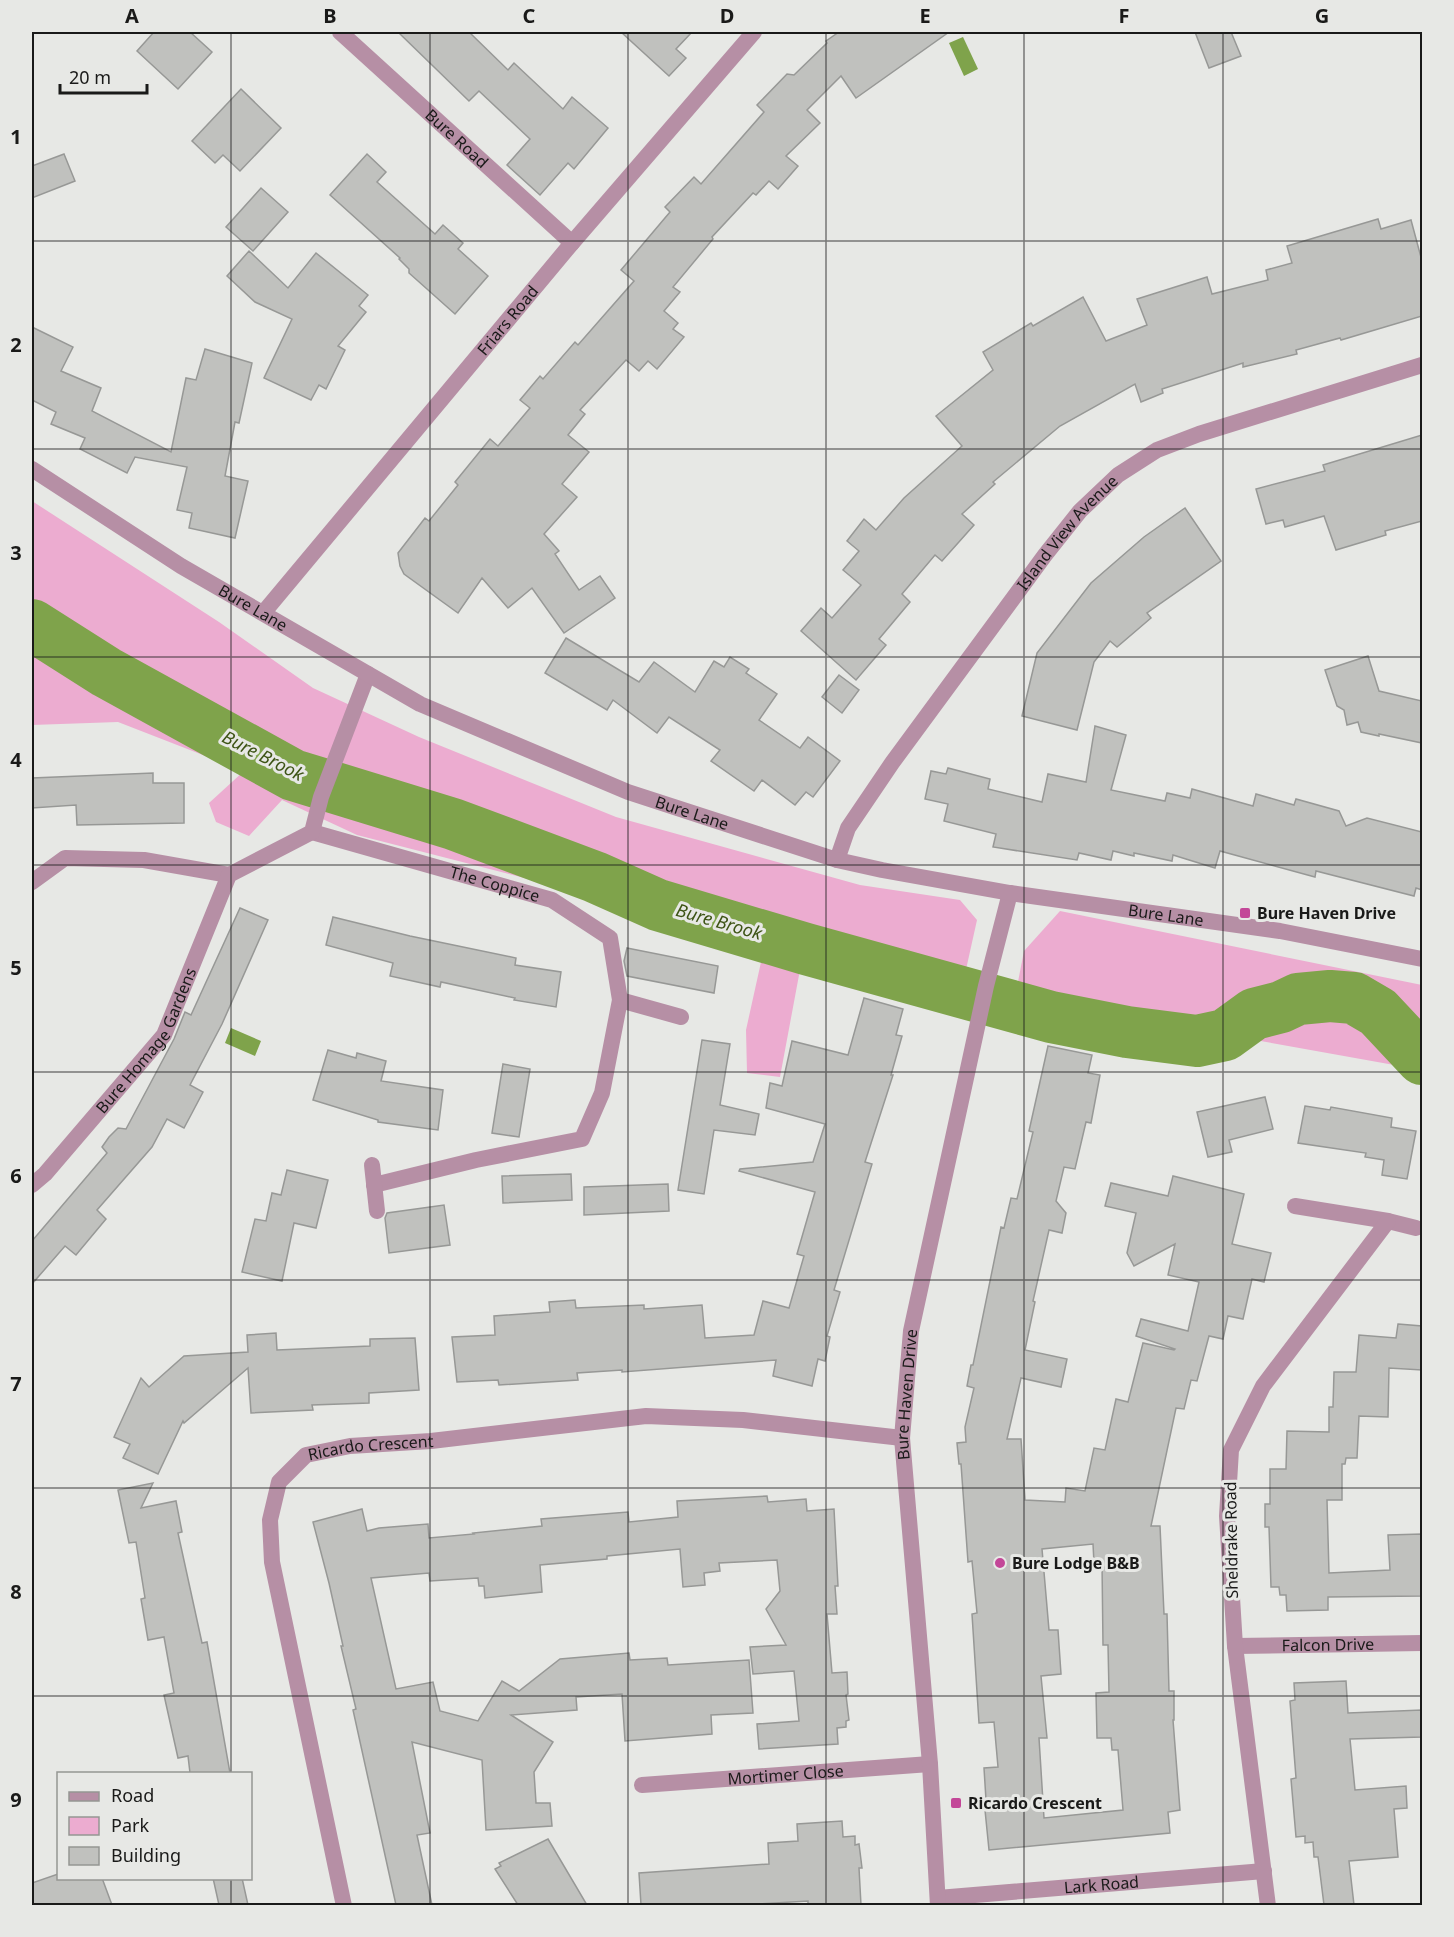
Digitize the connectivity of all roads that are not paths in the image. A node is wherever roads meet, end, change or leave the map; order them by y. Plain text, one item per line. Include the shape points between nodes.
1 (340, 32) edge
2 (754, 32) edge
3 (572, 243) junction
4 (1422, 365) edge
5 (32, 469) edge
6 (264, 612) junction
7 (368, 674) junction
8 (312, 832) junction
9 (837, 860) junction
10 (229, 875) junction
11 (32, 882) edge
12 (1010, 894) junction
13 (1422, 959) edge
14 (620, 1000) junction
15 (681, 1017) dead end
16 (372, 1165) dead end
17 (32, 1185) edge
18 (374, 1185) junction
19 (1295, 1206) dead end
20 (377, 1211) dead end
21 (1388, 1221) junction
22 (1416, 1228) dead end
23 (902, 1438) junction
24 (1422, 1644) edge
25 (1235, 1646) junction
26 (930, 1764) junction
27 (642, 1785) dead end
28 (1264, 1871) junction
29 (938, 1902) edge
30 (344, 1905) edge
31 (1268, 1905) edge

1 - 3 street, Bure Road
2 - 3 street, Friars Road
3 - 6 street, Friars Road
4 - 9 street, Island View Avenue via 1198,434 1157,450 1119,475 1080,511 1052,546 913,735 848,828
5 - 6 street, Bure Lane via 181,566
6 - 7 street, Bure Lane
7 - 8 street via 321,797
7 - 9 street, Bure Lane via 420,704 628,792
8 - 10 street
8 - 14 street, The Coppice via 552,900 610,938
9 - 12 street, Bure Lane
10 - 11 street via 144,860 65,858
10 - 17 street, Bure Homage Gardens via 164,1035
12 - 13 street, Bure Lane via 1280,931
12 - 23 street, Bure Haven Drive via 986,986 911,1331
14 - 15 street
14 - 18 street, The Coppice via 602,1093 582,1139
16 - 18 street
18 - 20 street
19 - 21 street
21 - 22 street
21 - 25 street, Sheldrake Road via 1263,1386 1232,1450 1227,1516
23 - 26 street, Bure Haven Drive
23 - 30 street, Ricardo Crescent via 743,1420 646,1416 431,1441 350,1446 306,1455 279,1482 270,1520 272,1562
24 - 25 street, Falcon Drive
25 - 28 street, Sheldrake Road
26 - 27 street, Mortimer Close
26 - 29 street, Bure Haven Drive
28 - 29 street, Lark Road
28 - 31 street, Sheldrake Road

